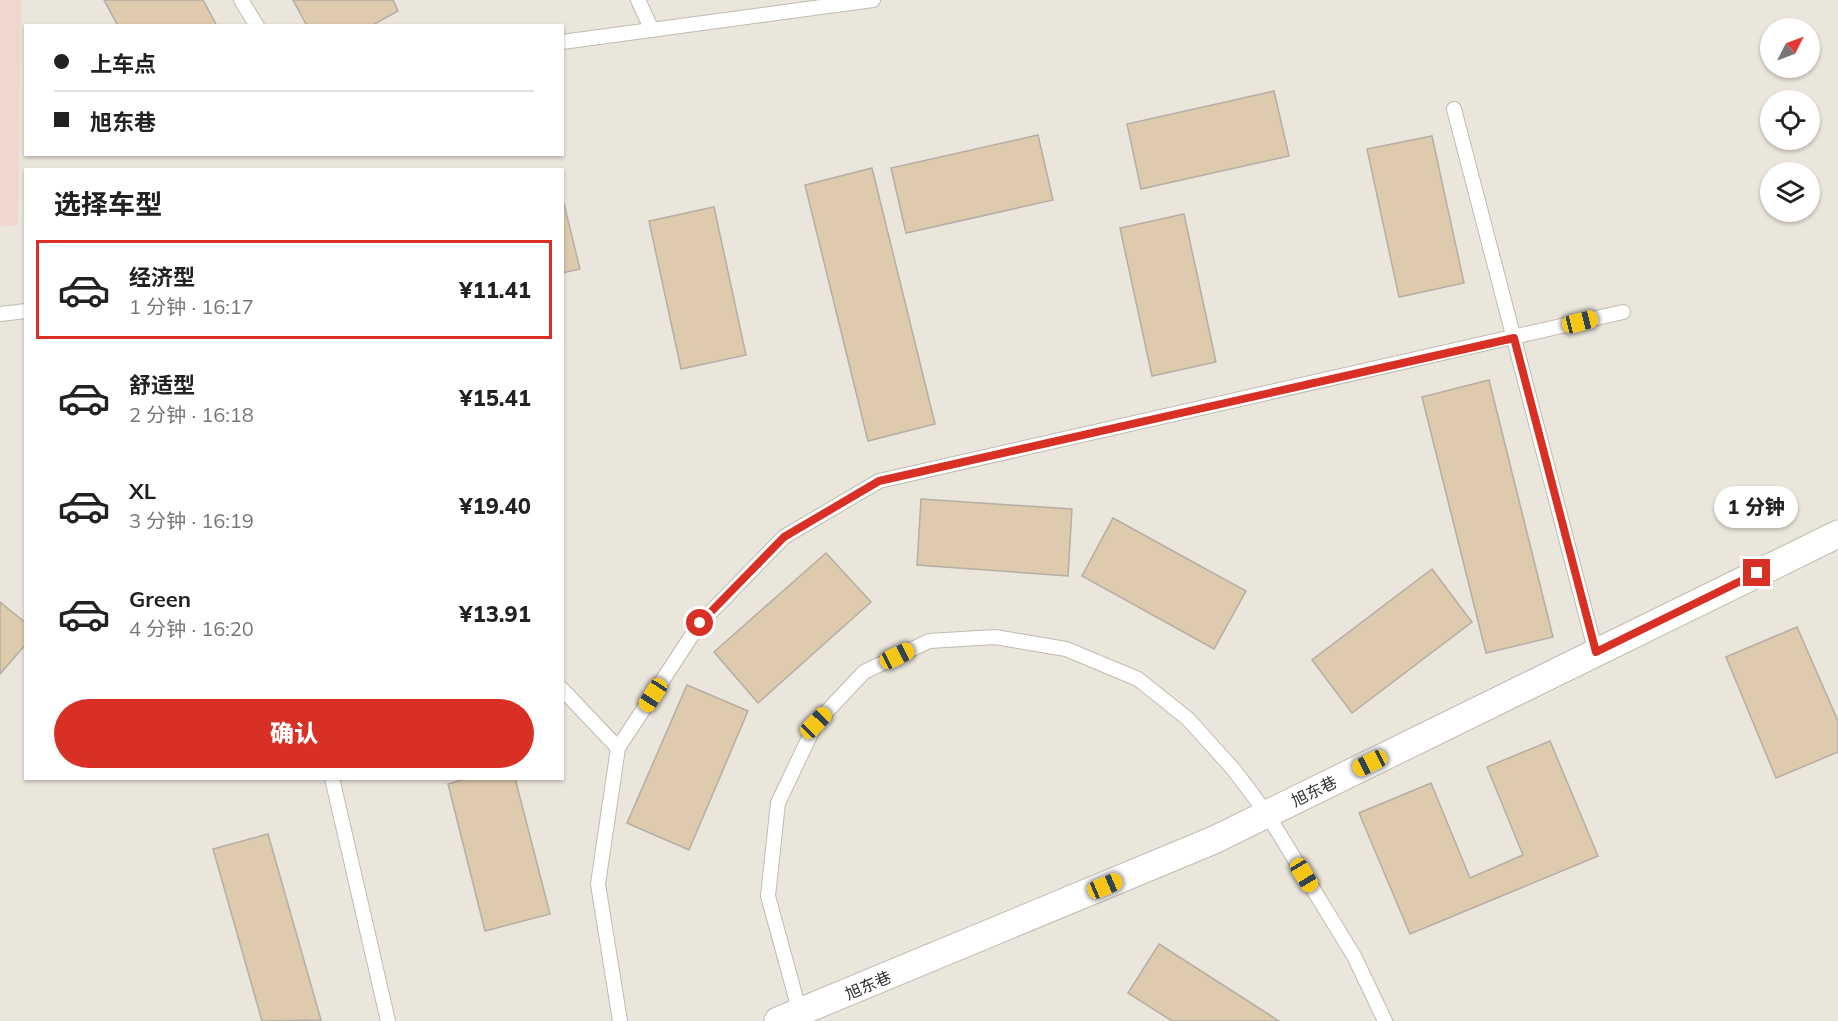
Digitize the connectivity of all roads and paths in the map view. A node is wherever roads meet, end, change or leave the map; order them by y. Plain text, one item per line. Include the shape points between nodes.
1 (242, 0) edge
2 (638, 0) edge
3 (873, 0) edge
4 (256, 24) edge
5 (652, 30) junction
6 (564, 42) edge
7 (1454, 109) dead end
8 (24, 311) edge
9 (1623, 312) dead end
10 (0, 314) edge
11 (1514, 338) junction
12 (1838, 534) edge
13 (1596, 652) junction
14 (564, 691) edge
15 (618, 748) junction
16 (332, 780) edge
17 (1267, 813) junction
18 (789, 1017) edge
19 (388, 1021) edge
20 (620, 1021) edge
21 (1385, 1021) edge

1 - 4 lane
2 - 5 lane
3 - 5 lane
5 - 6 lane
7 - 11 lane
8 - 10 lane
9 - 11 lane
11 - 13 lane
11 - 15 lane via 879,481 784,537 700,623
12 - 13 street, 旭东巷
13 - 17 street, 旭东巷
14 - 15 lane
15 - 20 lane via 598,884
16 - 19 lane
17 - 18 street, 旭东巷 via 1203,845
17 - 18 lane via 1188,719 1138,679 1066,649 995,637 929,641 864,672 816,723 778,803 768,897
17 - 21 lane via 1354,956

